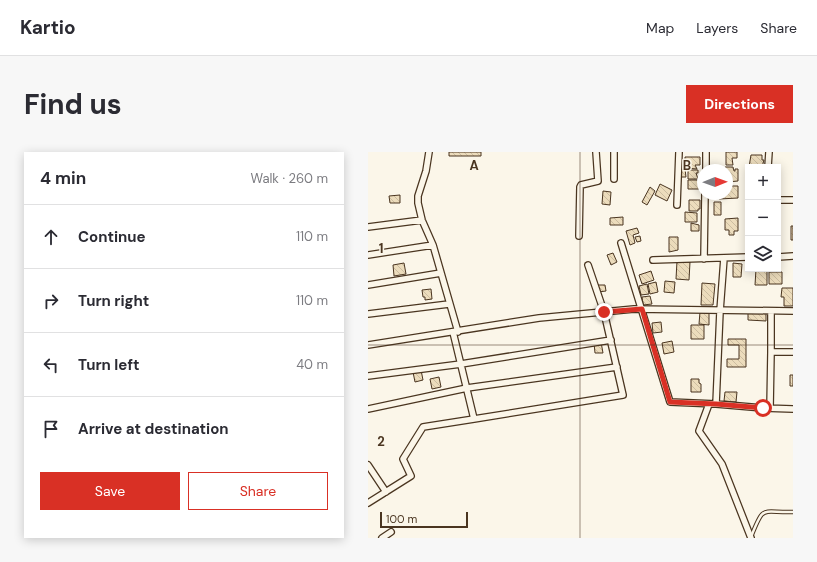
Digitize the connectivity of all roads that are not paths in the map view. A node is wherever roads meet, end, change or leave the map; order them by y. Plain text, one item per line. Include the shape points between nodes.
1 (429, 152) edge
2 (596, 152) edge
3 (614, 152) edge
4 (679, 152) edge
5 (706, 152) edge
6 (769, 152) edge
7 (706, 164) edge
8 (768, 164) edge
9 (614, 179) dead end
10 (705, 200) edge
11 (781, 200) edge
12 (793, 200) edge
13 (677, 205) dead end
14 (422, 220) junction
15 (368, 227) edge
16 (579, 236) dead end
17 (622, 243) dead end
18 (432, 245) junction
19 (368, 255) edge
20 (793, 256) edge
21 (781, 257) edge
22 (724, 258) junction
23 (745, 258) edge
24 (704, 259) junction
25 (653, 260) dead end
26 (588, 264) dead end
27 (441, 273) junction
28 (368, 285) edge
29 (449, 304) junction
30 (642, 309) junction
31 (720, 310) junction
32 (771, 311) junction
33 (793, 311) edge
34 (604, 312) junction
35 (368, 314) edge
36 (455, 332) junction
37 (611, 340) junction
38 (368, 346) edge
39 (771, 352) junction
40 (793, 352) edge
41 (461, 364) junction
42 (617, 367) junction
43 (368, 376) edge
44 (467, 388) junction
45 (709, 404) junction
46 (716, 404) junction
47 (770, 408) junction
48 (368, 409) edge
49 (793, 409) edge
50 (474, 419) junction
51 (368, 465) edge
52 (386, 492) junction
53 (368, 503) edge
54 (793, 512) edge
55 (391, 532) dead end
56 (382, 538) edge
57 (751, 538) edge

1 - 14 street via 418,199
2 - 16 street via 598,181 580,187
3 - 9 street
4 - 13 street
5 - 7 street
6 - 8 street
10 - 24 street
11 - 12 street
14 - 15 street
14 - 18 street
17 - 30 street
18 - 19 street
18 - 27 street
20 - 21 street
22 - 23 street
22 - 24 street
22 - 31 street
24 - 25 street
26 - 34 street
27 - 28 street
27 - 29 street
29 - 35 street
29 - 36 street
30 - 31 street
30 - 34 street
30 - 45 street via 670,402
31 - 32 street
31 - 46 street
32 - 33 street
32 - 39 street
34 - 36 street via 539,318
34 - 37 street
36 - 38 street
36 - 41 street
37 - 41 street
37 - 42 street
39 - 40 street
39 - 47 street
41 - 43 street
41 - 44 street
42 - 44 street
42 - 50 street via 623,395
44 - 48 street
44 - 50 street
45 - 46 street
45 - 57 street via 700,431 722,464
46 - 47 street
47 - 49 street
50 - 52 street via 423,427 403,458 411,476
51 - 52 street
52 - 53 street
54 - 57 lane via 771,511 763,514
55 - 56 street

